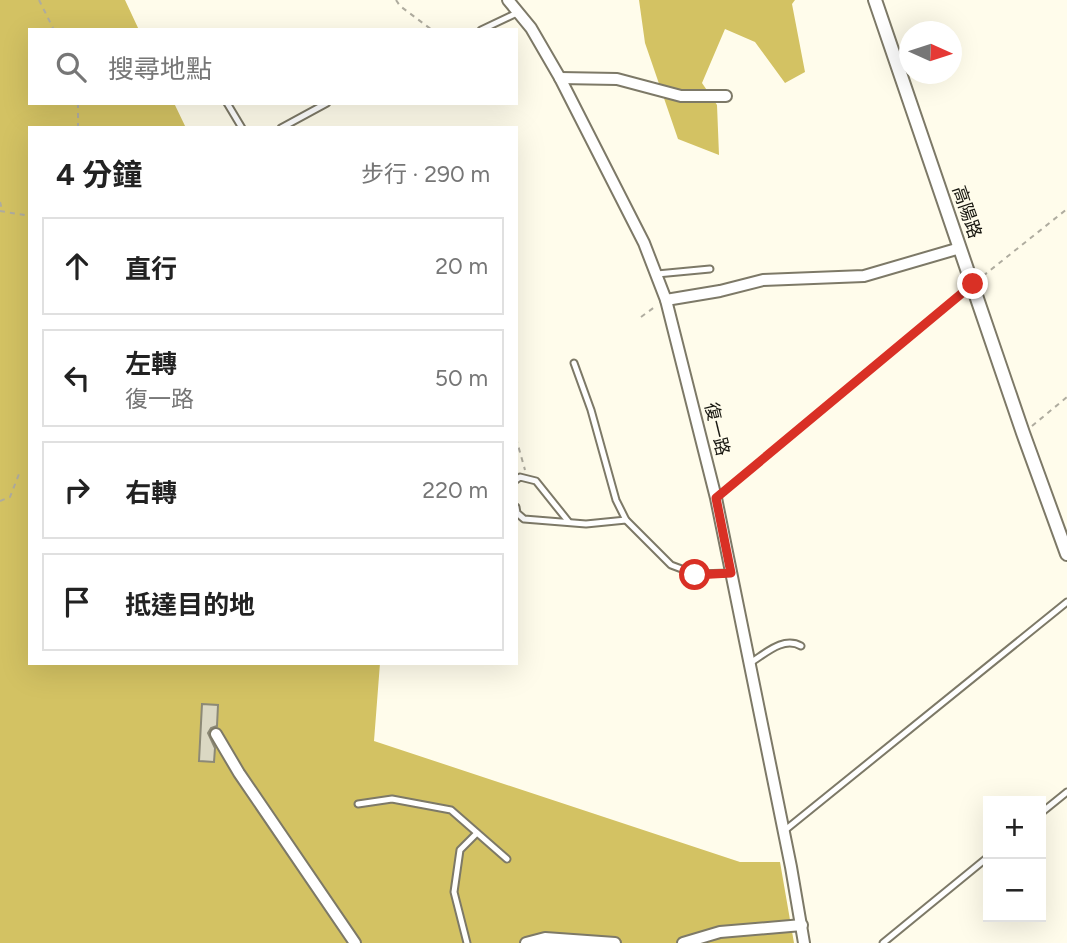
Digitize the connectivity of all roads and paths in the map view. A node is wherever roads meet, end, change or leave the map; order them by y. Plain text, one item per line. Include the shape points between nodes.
1 (39, 0) edge
2 (396, 0) edge
3 (508, 0) edge
4 (875, 0) edge
5 (519, 12) junction
6 (53, 28) edge
7 (429, 28) edge
8 (485, 28) edge
9 (560, 78) junction
10 (726, 96) dead end
11 (78, 105) edge
12 (228, 105) edge
13 (323, 105) edge
14 (78, 126) edge
15 (241, 126) edge
16 (285, 126) edge
17 (0, 202) edge
18 (1067, 209) edge
19 (1, 211) edge
20 (28, 216) edge
21 (960, 248) junction
22 (710, 269) dead end
23 (657, 274) junction
24 (973, 284) junction
25 (666, 300) junction
26 (641, 317) dead end
27 (573, 363) dead end
28 (1067, 397) edge
29 (1023, 433) junction
30 (518, 445) edge
31 (19, 474) dead end
32 (527, 477) junction
33 (518, 478) edge
34 (716, 498) junction
35 (0, 501) edge
36 (518, 514) edge
37 (626, 520) junction
38 (568, 522) junction
39 (1067, 554) edge
40 (731, 573) junction
41 (1067, 601) edge
42 (801, 646) dead end
43 (750, 663) junction
44 (216, 734) dead end
45 (1067, 792) edge
46 (359, 804) dead end
47 (1046, 809) edge
48 (784, 831) junction
49 (477, 833) junction
50 (507, 859) dead end
51 (984, 859) edge
52 (802, 925) junction
53 (355, 943) edge
54 (467, 943) edge
55 (526, 943) edge
56 (615, 943) edge
57 (683, 943) edge
58 (804, 943) edge
59 (883, 943) edge

1 - 6 path
2 - 7 path
3 - 5 street, 復一路
4 - 21 street, 高陽路
5 - 8 lane
5 - 9 street, 復一路
9 - 10 street via 617,79 668,93
9 - 23 street, 復一路
11 - 14 path
12 - 15 lane
13 - 16 lane
17 - 19 path
18 - 24 path
19 - 20 path
21 - 24 street, 高陽路
21 - 25 street via 864,276 763,280
22 - 23 lane
23 - 25 street, 復一路
24 - 29 street, 高陽路
24 - 34 path
25 - 26 path
25 - 34 street, 復一路
27 - 37 lane
28 - 29 path
29 - 39 street, 高陽路
30 - 32 path
31 - 35 path via 10,497
32 - 33 lane
32 - 38 lane via 542,486
34 - 40 street, 復一路
36 - 38 lane via 524,519
37 - 38 lane
37 - 40 lane via 671,565 695,575
40 - 43 street, 復一路
41 - 48 lane
42 - 43 lane via 782,643
43 - 48 street, 復一路
44 - 53 street
45 - 47 lane
46 - 49 lane via 392,799 451,810
48 - 52 street, 復一路
49 - 50 lane
49 - 54 lane via 460,850 454,892
51 - 59 lane
52 - 57 street via 720,932
52 - 58 street, 復一路
55 - 56 street via 545,938

